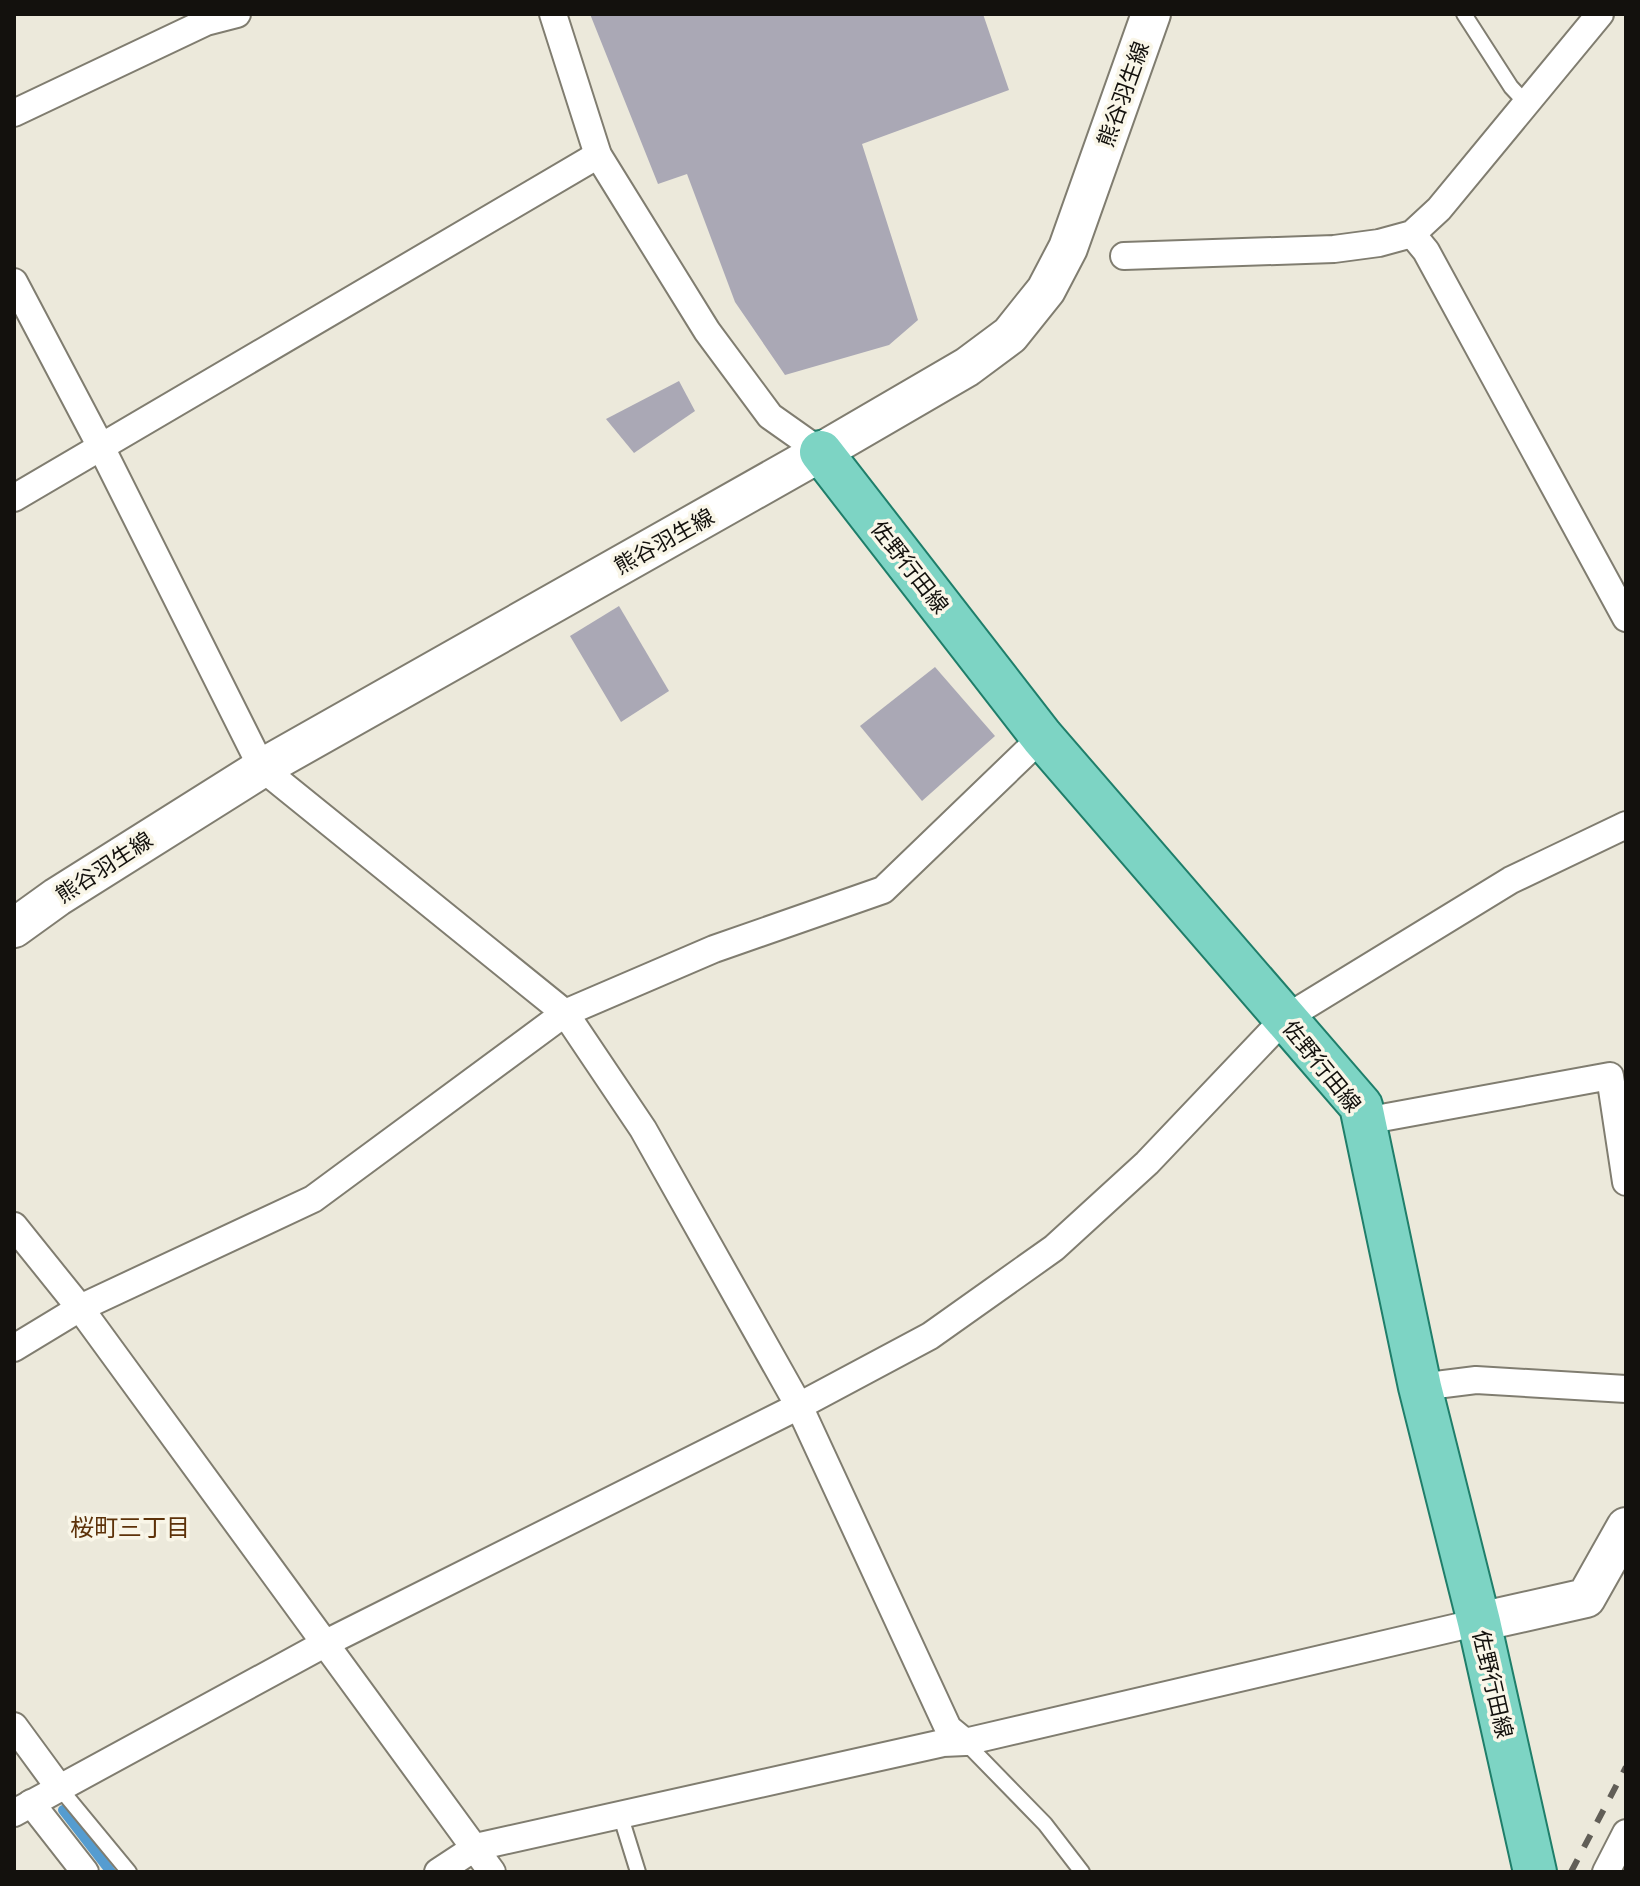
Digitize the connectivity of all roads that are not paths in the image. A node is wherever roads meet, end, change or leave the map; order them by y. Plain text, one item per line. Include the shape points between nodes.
1 (237, 14) edge
2 (553, 14) edge
3 (1151, 14) edge
4 (1464, 14) edge
5 (1600, 14) edge
6 (1526, 103) junction
7 (14, 113) edge
8 (598, 155) junction
9 (1412, 234) junction
10 (1124, 256) dead end
11 (14, 282) edge
12 (101, 447) junction
13 (821, 452) junction
14 (14, 498) edge
15 (1626, 618) edge
16 (1042, 737) junction
17 (262, 768) junction
18 (1626, 825) edge
19 (14, 928) edge
20 (565, 1013) junction
21 (1284, 1019) junction
22 (1618, 1073) edge
23 (1365, 1121) junction
24 (1626, 1182) edge
25 (14, 1226) edge
26 (80, 1308) junction
27 (14, 1348) edge
28 (1420, 1387) junction
29 (1626, 1389) edge
30 (799, 1406) junction
31 (1626, 1527) edge
32 (1479, 1622) junction
33 (326, 1643) junction
34 (14, 1726) edge
35 (965, 1742) junction
36 (58, 1786) junction
37 (23, 1808) edge
38 (620, 1814) junction
39 (1626, 1833) edge
40 (476, 1847) junction
41 (85, 1872) edge
42 (129, 1872) edge
43 (438, 1872) edge
44 (492, 1872) edge
45 (638, 1872) edge
46 (1082, 1872) edge
47 (1535, 1872) edge
48 (1606, 1872) edge

1 - 7 street via 206,22
2 - 8 street
3 - 13 main road, 熊谷羽生線 via 1068,248 1046,290 1010,335 967,367
4 - 6 lane
5 - 6 street
6 - 9 street
8 - 12 street
8 - 13 street via 707,331 770,416
9 - 10 street via 1334,249
9 - 15 street
11 - 12 street
12 - 14 street
12 - 17 street
13 - 16 main road, 佐野行田線
13 - 17 main road, 熊谷羽生線
16 - 20 street via 883,890 714,949
16 - 21 main road, 佐野行田線
17 - 19 main road, 熊谷羽生線
17 - 20 street
18 - 21 street via 1511,880
20 - 26 street via 313,1199
20 - 30 street via 643,1129
21 - 23 main road, 佐野行田線 via 1361,1106
21 - 30 street via 1147,1163 1054,1248 930,1336
22 - 23 street
22 - 24 street
23 - 28 main road, 佐野行田線
25 - 26 street
26 - 27 street
26 - 33 street
28 - 29 street via 1476,1380
28 - 32 main road, 佐野行田線
30 - 33 street
30 - 35 street via 948,1728
31 - 32 main road via 1586,1598
32 - 35 street
32 - 47 main road, 佐野行田線
33 - 36 street
33 - 40 street
34 - 36 street
35 - 38 street
35 - 46 lane via 1045,1824
36 - 37 street
36 - 42 lane
37 - 41 street
38 - 40 street
38 - 45 lane
39 - 48 street
40 - 43 street
40 - 44 street

